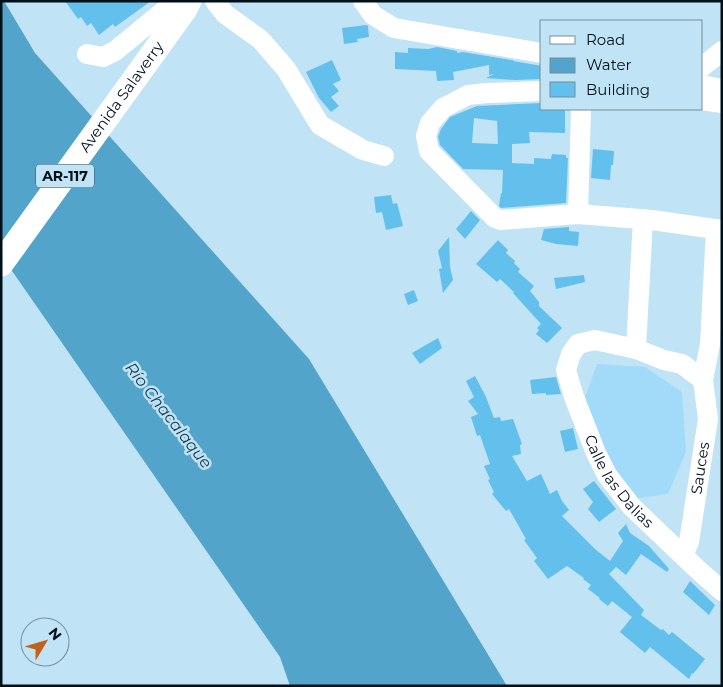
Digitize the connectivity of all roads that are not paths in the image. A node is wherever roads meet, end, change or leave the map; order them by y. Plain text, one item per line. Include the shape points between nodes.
1 (176, 1) edge
2 (189, 1) edge
3 (214, 1) edge
4 (363, 1) edge
5 (722, 50) edge
6 (540, 53) edge
7 (87, 54) dead end
8 (703, 66) edge
9 (703, 86) edge
10 (722, 89) edge
11 (540, 92) edge
12 (703, 100) edge
13 (722, 102) edge
14 (581, 110) edge
15 (384, 156) dead end
16 (578, 214) junction
17 (643, 219) junction
18 (719, 229) edge
19 (1, 264) edge
20 (636, 349) junction
21 (703, 380) junction
22 (715, 420) edge
23 (683, 555) junction
24 (722, 590) edge

1 - 7 street via 115,51 103,57
2 - 19 main road, Avenida Salaverry / AR-117
3 - 15 street via 225,14 261,40 286,69 320,125 363,150
4 - 6 street via 373,15 394,28
5 - 8 street
9 - 10 street
11 - 16 street via 468,95 443,108 430,123 426,136 429,151 495,218
12 - 13 street
14 - 16 street
16 - 17 street
17 - 18 street
17 - 20 street
18 - 21 street, Sauces via 710,344
20 - 21 street via 682,364
20 - 23 street, Calle las Dalias via 595,340 578,344 566,370 607,475 632,507
21 - 22 street, Sauces
22 - 23 street, Sauces via 689,542
23 - 24 street, Calle las Dalias

